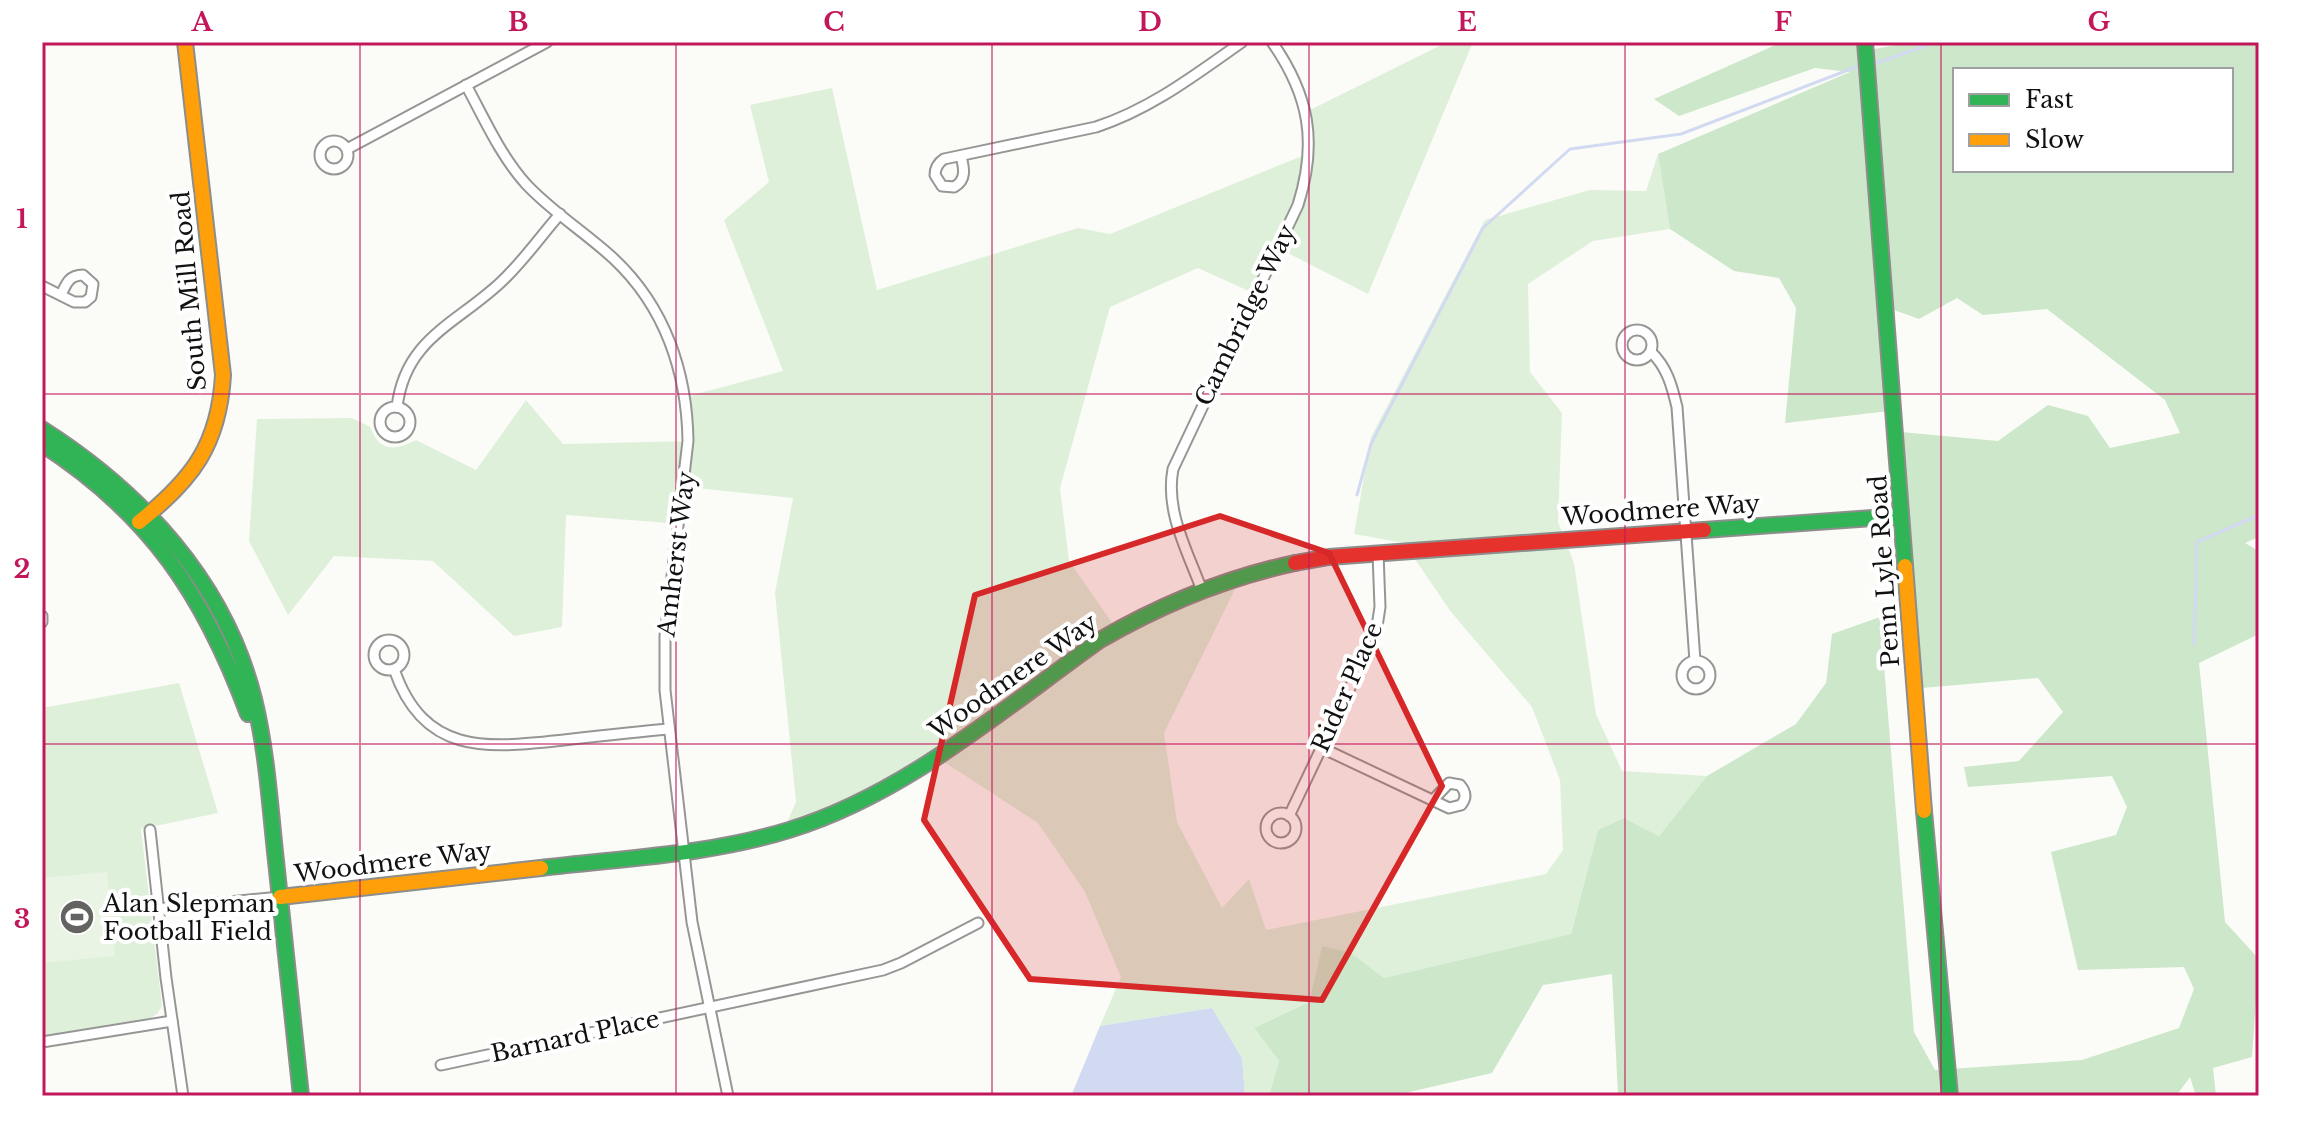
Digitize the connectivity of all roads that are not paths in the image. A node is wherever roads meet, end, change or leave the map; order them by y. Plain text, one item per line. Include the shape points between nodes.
1 (185, 42) edge
2 (547, 42) edge
3 (1242, 42) edge
4 (1272, 42) edge
5 (1865, 42) edge
6 (466, 85) junction
7 (347, 149) dead end
8 (961, 156) dead end
9 (560, 214) junction
10 (42, 286) edge
11 (61, 295) dead end
12 (1651, 352) dead end
13 (397, 407) dead end
14 (42, 429) edge
15 (42, 444) edge
16 (1901, 516) junction
17 (145, 518) junction
18 (1686, 530) junction
19 (1378, 553) junction
20 (1201, 588) junction
21 (42, 616) edge
22 (42, 622) edge
23 (1695, 661) dead end
24 (394, 669) dead end
25 (669, 729) junction
26 (1322, 748) junction
27 (1433, 800) dead end
28 (1289, 816) dead end
29 (150, 830) dead end
30 (682, 851) junction
31 (280, 897) junction
32 (158, 909) junction
33 (978, 923) dead end
34 (709, 1007) junction
35 (172, 1021) junction
36 (42, 1042) edge
37 (441, 1065) dead end
38 (183, 1096) edge
39 (301, 1096) edge
40 (728, 1096) edge
41 (1950, 1096) edge

1 - 17 street, South Mill Road via 223,395 202,458
2 - 6 street
3 - 8 street via 1166,96 1120,119
4 - 20 street, Cambridge Way via 1288,64 1304,106 1308,163 1298,205 1173,469 1173,511
5 - 16 street, Penn Lyle Road
6 - 7 street
6 - 9 street, Amherst Way via 514,170
9 - 13 street via 503,280 427,341 408,367
9 - 25 street, Amherst Way via 614,260 647,298 671,342 685,390 687,463 663,666
10 - 11 street
12 - 18 street via 1661,362 1677,407
14 - 17 street via 81,453
15 - 17 street
16 - 18 street, Woodmere Way
16 - 41 street, Penn Lyle Road
17 - 31 street via 215,632 238,683 267,784
18 - 19 street, Woodmere Way
18 - 23 street
19 - 20 street, Woodmere Way via 1290,563
19 - 26 street, Rider Place via 1376,633
20 - 30 street, Woodmere Way via 1100,640 871,798 781,834
21 - 22 street
24 - 25 street via 406,697 425,720 468,743 499,747
25 - 30 street, Amherst Way
26 - 27 street
26 - 28 street, Rider Place
29 - 32 street
30 - 31 street, Woodmere Way
30 - 34 street, Amherst Way
31 - 32 street, Woodmere Way
31 - 39 street
32 - 35 street
33 - 34 street, Barnard Place via 883,970
34 - 37 street, Barnard Place
34 - 40 street, Amherst Way
35 - 36 street
35 - 38 street

